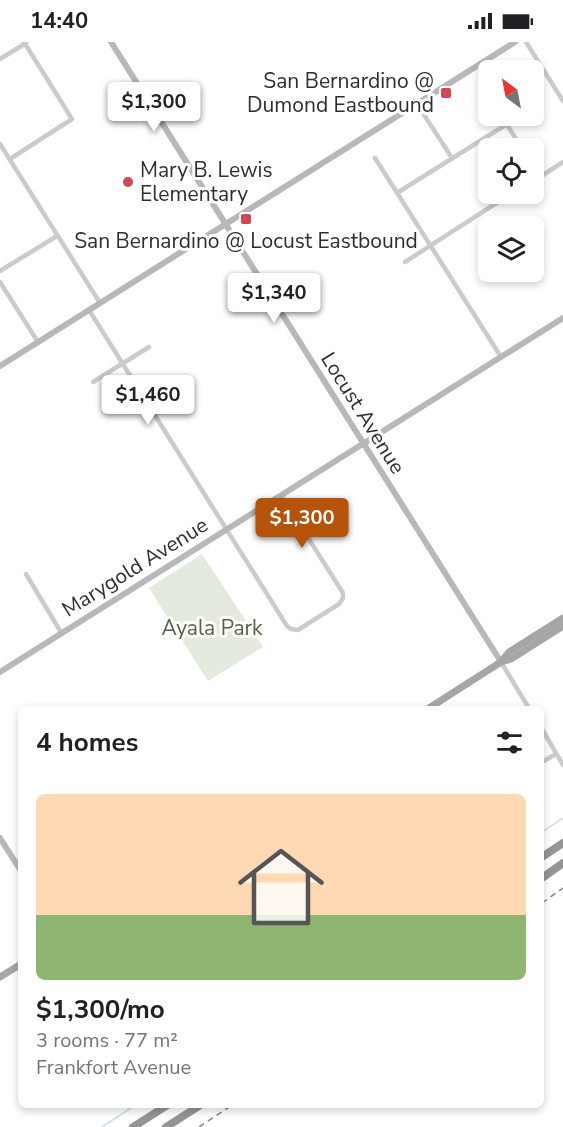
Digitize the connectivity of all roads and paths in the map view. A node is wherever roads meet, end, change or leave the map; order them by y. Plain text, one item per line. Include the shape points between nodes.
1 (25, 42) edge
2 (111, 42) edge
3 (515, 42) edge
4 (526, 42) edge
5 (0, 59) edge
6 (563, 101) edge
7 (417, 104) junction
8 (504, 126) edge
9 (0, 144) edge
10 (375, 158) dead end
11 (452, 158) junction
12 (10, 159) junction
13 (563, 162) edge
14 (544, 174) edge
15 (397, 193) junction
16 (495, 204) edge
17 (226, 224) junction
18 (57, 236) junction
19 (430, 246) junction
20 (405, 262) dead end
21 (0, 271) edge
22 (0, 282) edge
23 (100, 303) junction
24 (89, 310) junction
25 (563, 318) edge
26 (38, 342) junction
27 (149, 347) dead end
28 (501, 357) junction
29 (122, 363) junction
30 (0, 366) edge
31 (93, 382) dead end
32 (363, 444) junction
33 (281, 495) junction
34 (226, 530) junction
35 (26, 574) dead end
36 (563, 618) edge
37 (563, 626) edge
38 (62, 634) junction
39 (501, 662) junction
40 (0, 672) edge
41 (429, 706) edge
42 (528, 706) edge
43 (544, 733) edge
44 (556, 754) junction
45 (544, 761) edge
46 (563, 765) edge
47 (0, 838) edge
48 (563, 843) edge
49 (544, 856) edge
50 (563, 863) edge
51 (18, 866) edge
52 (544, 877) edge
53 (18, 966) edge
54 (0, 977) edge
55 (163, 1108) edge
56 (195, 1108) edge
57 (133, 1127) edge
58 (166, 1127) edge

1 - 5 street
1 - 12 street via 72,119
2 - 17 street, Locust Avenue
3 - 7 street
4 - 6 street
7 - 11 street
7 - 17 street
8 - 11 street
9 - 12 street
10 - 15 street
11 - 15 street
12 - 18 street
13 - 14 street
15 - 19 street
16 - 19 street
17 - 23 street
17 - 32 street, Locust Avenue
18 - 21 street
18 - 23 street
19 - 20 street
19 - 28 street
22 - 26 street
23 - 24 street
24 - 26 street
24 - 29 street
25 - 28 street, Marygold Avenue
26 - 30 street
27 - 29 street
28 - 32 street, Marygold Avenue
29 - 31 street
29 - 34 street
32 - 33 street, Marygold Avenue
32 - 39 street, Locust Avenue
33 - 34 street, Marygold Avenue
33 - 34 street via 340,587 343,598 339,604 298,630 291,629
34 - 38 street, Marygold Avenue
35 - 38 street
36 - 39 main road via 509,652
37 - 39 main road
38 - 40 street, Marygold Avenue
39 - 41 main road
39 - 42 street, Locust Avenue
43 - 44 street
44 - 45 street
44 - 46 street
47 - 51 street
48 - 49 highway
50 - 52 highway
53 - 54 main road
55 - 57 highway
56 - 58 highway

